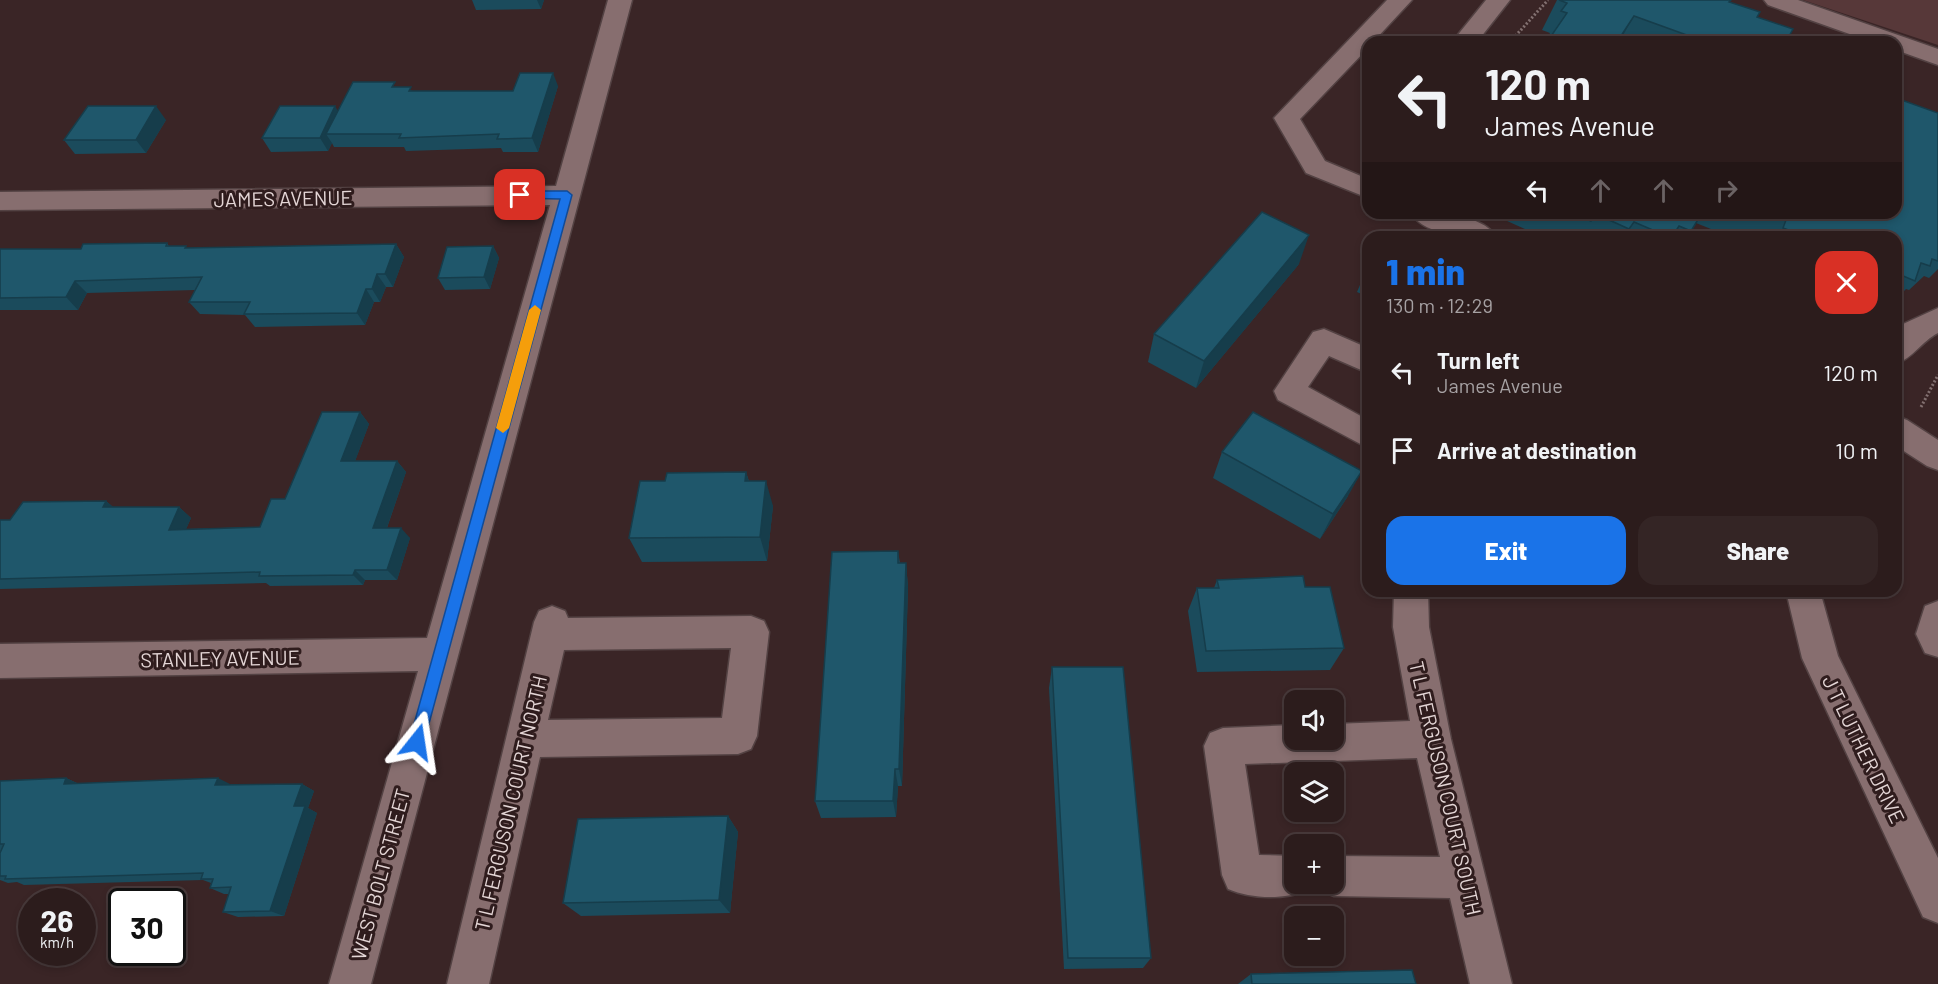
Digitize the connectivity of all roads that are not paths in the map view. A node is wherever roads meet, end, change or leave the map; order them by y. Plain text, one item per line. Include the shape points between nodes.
1 (620, 0) edge
2 (1400, 0) edge
3 (1498, 0) edge
4 (1776, 0) edge
5 (1365, 36) edge
6 (1469, 36) edge
7 (1878, 36) edge
8 (1362, 39) edge
9 (1902, 44) edge
10 (1938, 57) edge
11 (1359, 185) edge
12 (567, 195) junction
13 (0, 201) edge
14 (1439, 219) edge
15 (1468, 231) edge
16 (1938, 319) edge
17 (1902, 345) edge
18 (1362, 358) edge
19 (1908, 420) edge
20 (1362, 432) edge
21 (1938, 457) edge
22 (1411, 597) edge
23 (1805, 597) edge
24 (1938, 617) edge
25 (1938, 641) edge
26 (441, 654) junction
27 (0, 661) edge
28 (525, 739) junction
29 (1432, 739) junction
30 (1284, 876) edge
31 (1344, 876) edge
32 (1466, 878) junction
33 (1938, 902) edge
34 (350, 984) edge
35 (468, 984) edge
36 (1491, 984) edge

1 - 12 street, WEST BOLT STREET
2 - 5 street
3 - 6 street
4 - 7 street
8 - 11 street via 1287,117 1315,167
9 - 10 street
12 - 13 street, JAMES AVENUE
12 - 26 street, WEST BOLT STREET
14 - 15 street
16 - 17 street via 1914,332
18 - 20 street via 1324,340 1289,392
19 - 21 street
22 - 29 street, T L FERGUSON COURT SOUTH via 1411,627
23 - 33 street, J T LUTHER DRIVE via 1820,658
24 - 25 street via 1934,634
26 - 27 street, STANLEY AVENUE
26 - 34 street, WEST BOLT STREET
28 - 28 street, T L FERGUSON COURT NORTH via 551,628 751,632 738,736
28 - 35 street, T L FERGUSON COURT NORTH
29 - 30 street via 1222,746 1242,875
29 - 32 street, T L FERGUSON COURT SOUTH
31 - 32 street
32 - 36 street, T L FERGUSON COURT SOUTH

